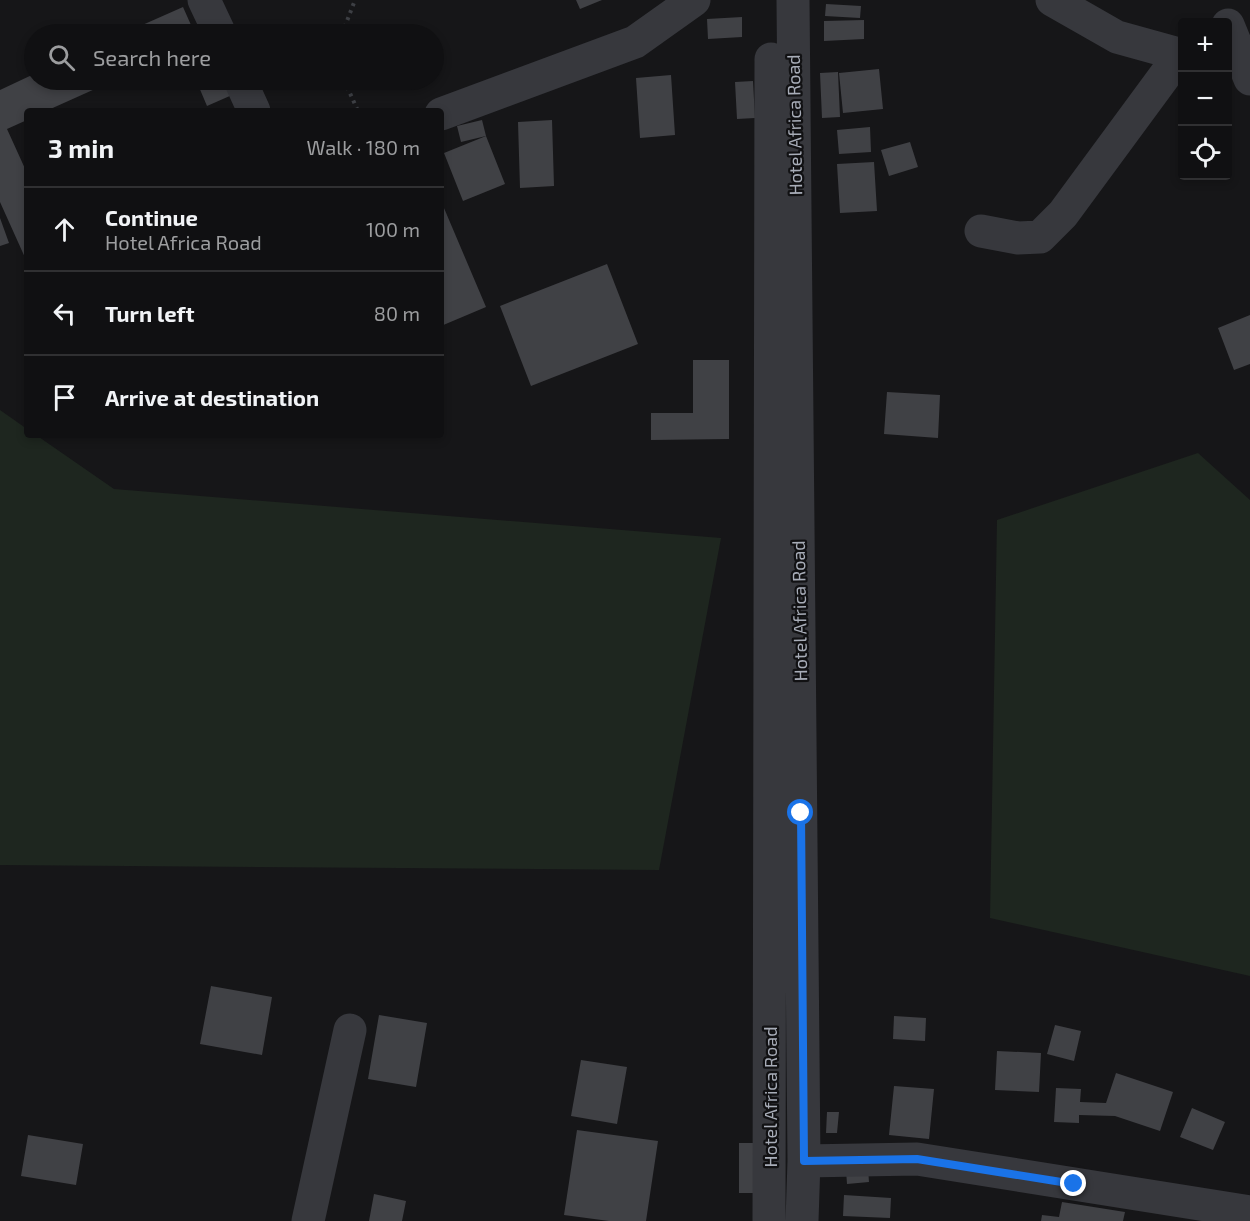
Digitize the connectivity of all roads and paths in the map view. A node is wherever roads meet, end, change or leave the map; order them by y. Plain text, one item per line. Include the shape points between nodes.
1 (204, 0) edge
2 (355, 0) edge
3 (694, 0) edge
4 (771, 0) edge
5 (793, 0) edge
6 (1052, 0) edge
7 (1217, 0) edge
8 (1224, 18) edge
9 (215, 24) edge
10 (346, 24) edge
11 (1232, 41) edge
12 (1178, 54) edge
13 (1178, 59) edge
14 (1242, 74) edge
15 (245, 90) edge
16 (349, 90) edge
17 (253, 108) edge
18 (357, 108) edge
19 (444, 113) edge
20 (981, 231) dead end
21 (350, 1030) dead end
22 (804, 1161) junction
23 (1250, 1212) edge
24 (308, 1221) edge
25 (769, 1221) edge
26 (802, 1221) edge

1 - 9 street
2 - 10 path
3 - 19 street via 635,42
4 - 25 street, Hotel Africa Road
5 - 22 street, Hotel Africa Road
6 - 12 street via 1117,37
7 - 8 street
11 - 14 street
13 - 20 street via 1063,214 1040,237 1018,238
15 - 17 street
16 - 18 path
21 - 24 street
22 - 23 street via 917,1159
22 - 26 street, Hotel Africa Road

